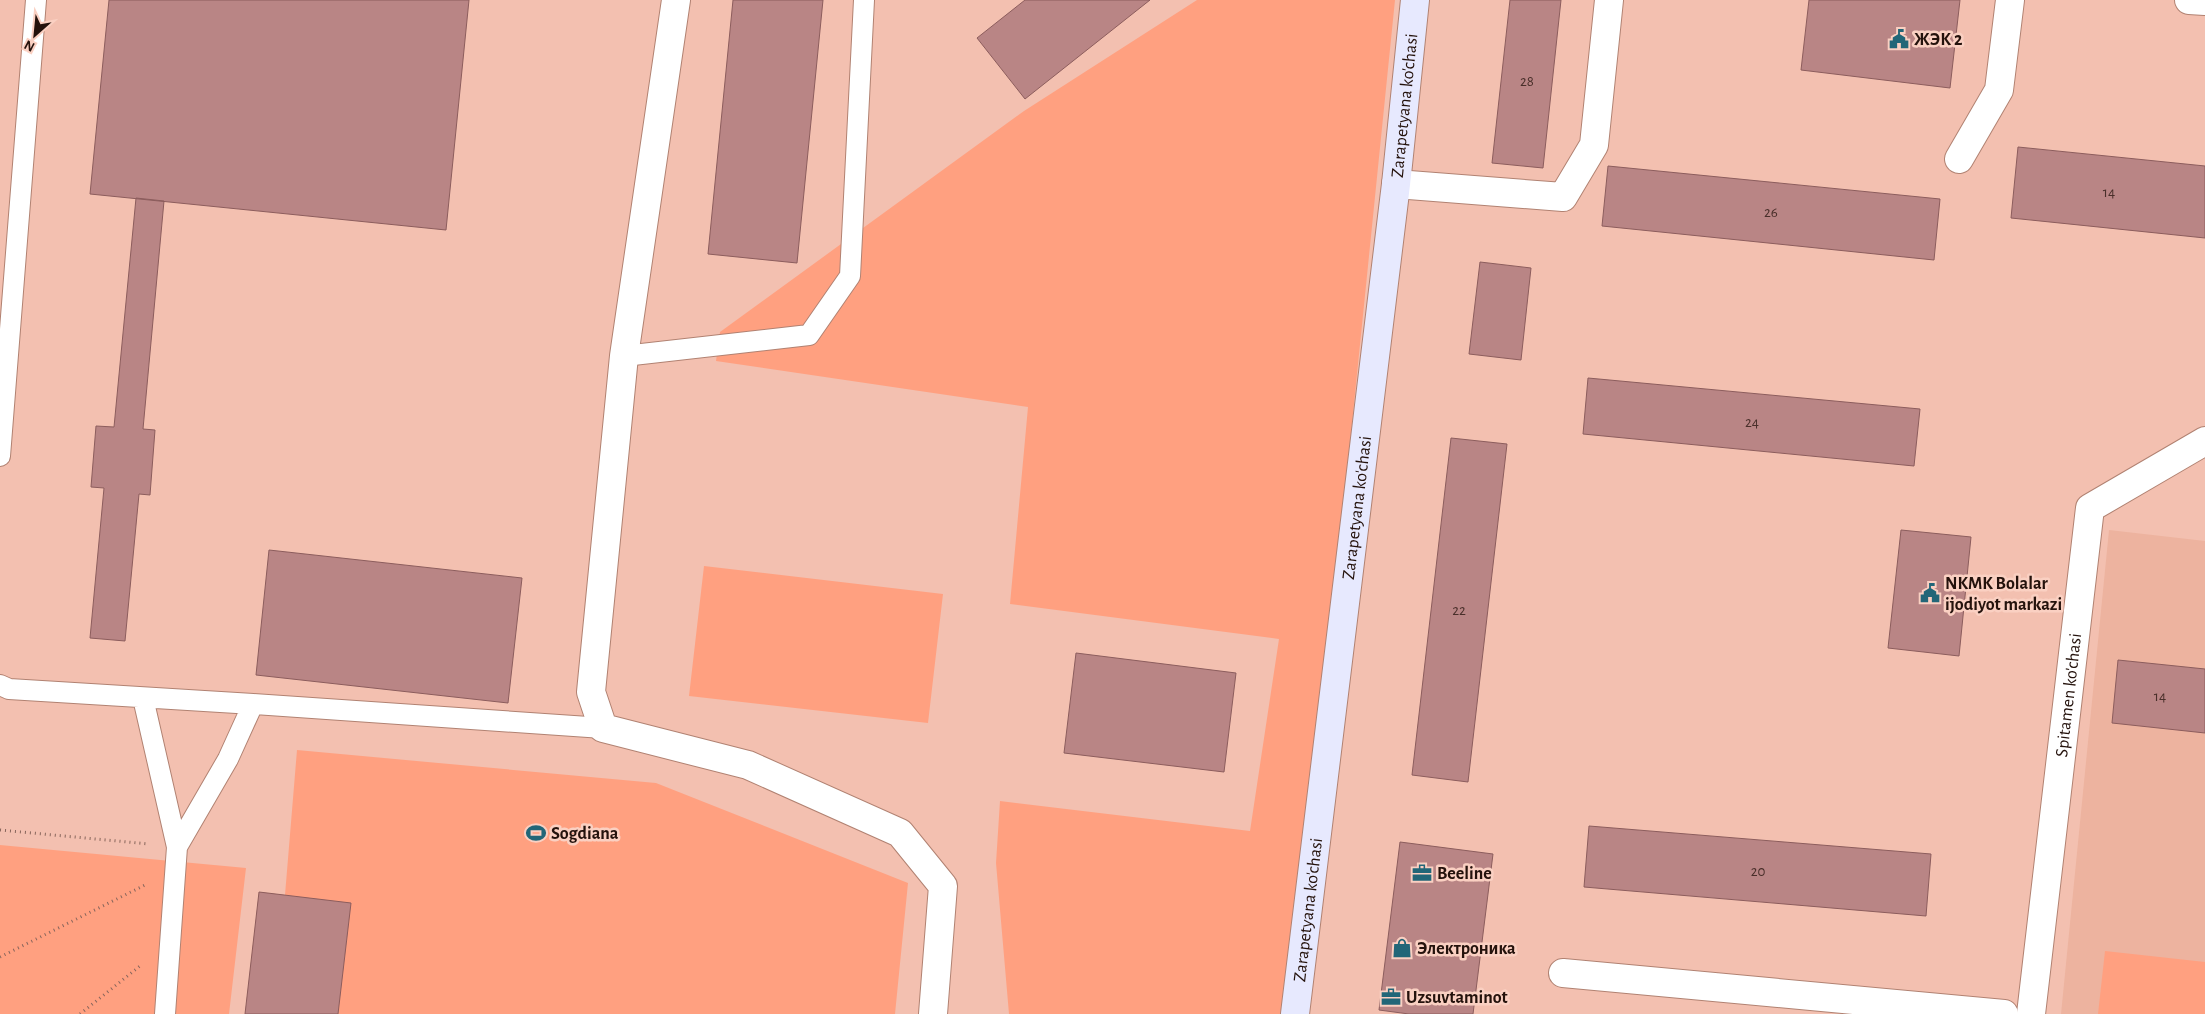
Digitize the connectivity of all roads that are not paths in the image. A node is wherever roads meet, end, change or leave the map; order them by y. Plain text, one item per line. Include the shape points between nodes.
1 (36, 0) edge
2 (676, 0) edge
3 (864, 0) edge
4 (1415, 0) edge
5 (1609, 0) edge
6 (2010, 0) edge
7 (2189, 0) edge
8 (2205, 1) edge
9 (1959, 159) dead end
10 (1396, 184) junction
11 (624, 356) junction
12 (2205, 442) edge
13 (0, 456) edge
14 (0, 685) edge
15 (143, 698) junction
16 (253, 704) junction
17 (604, 728) junction
18 (177, 847) junction
19 (1563, 973) dead end
20 (165, 1014) edge
21 (933, 1014) edge
22 (1295, 1014) edge
23 (2004, 1014) edge
24 (2031, 1014) edge

1 - 13 lane
2 - 11 street
3 - 11 lane via 850,276 809,335
4 - 10 street, Zarapetyana ko'chasi
5 - 10 street via 1594,145 1563,197
6 - 9 street via 1999,90
7 - 8 street
10 - 22 street, Zarapetyana ko'chasi
11 - 17 street via 591,692
12 - 24 street, Spitamen ko'chasi via 2090,508
14 - 15 lane via 9,689
15 - 16 lane
15 - 18 lane
16 - 17 lane
16 - 18 lane via 228,759
17 - 21 street via 748,764 900,833 943,886
18 - 20 lane
19 - 23 street

